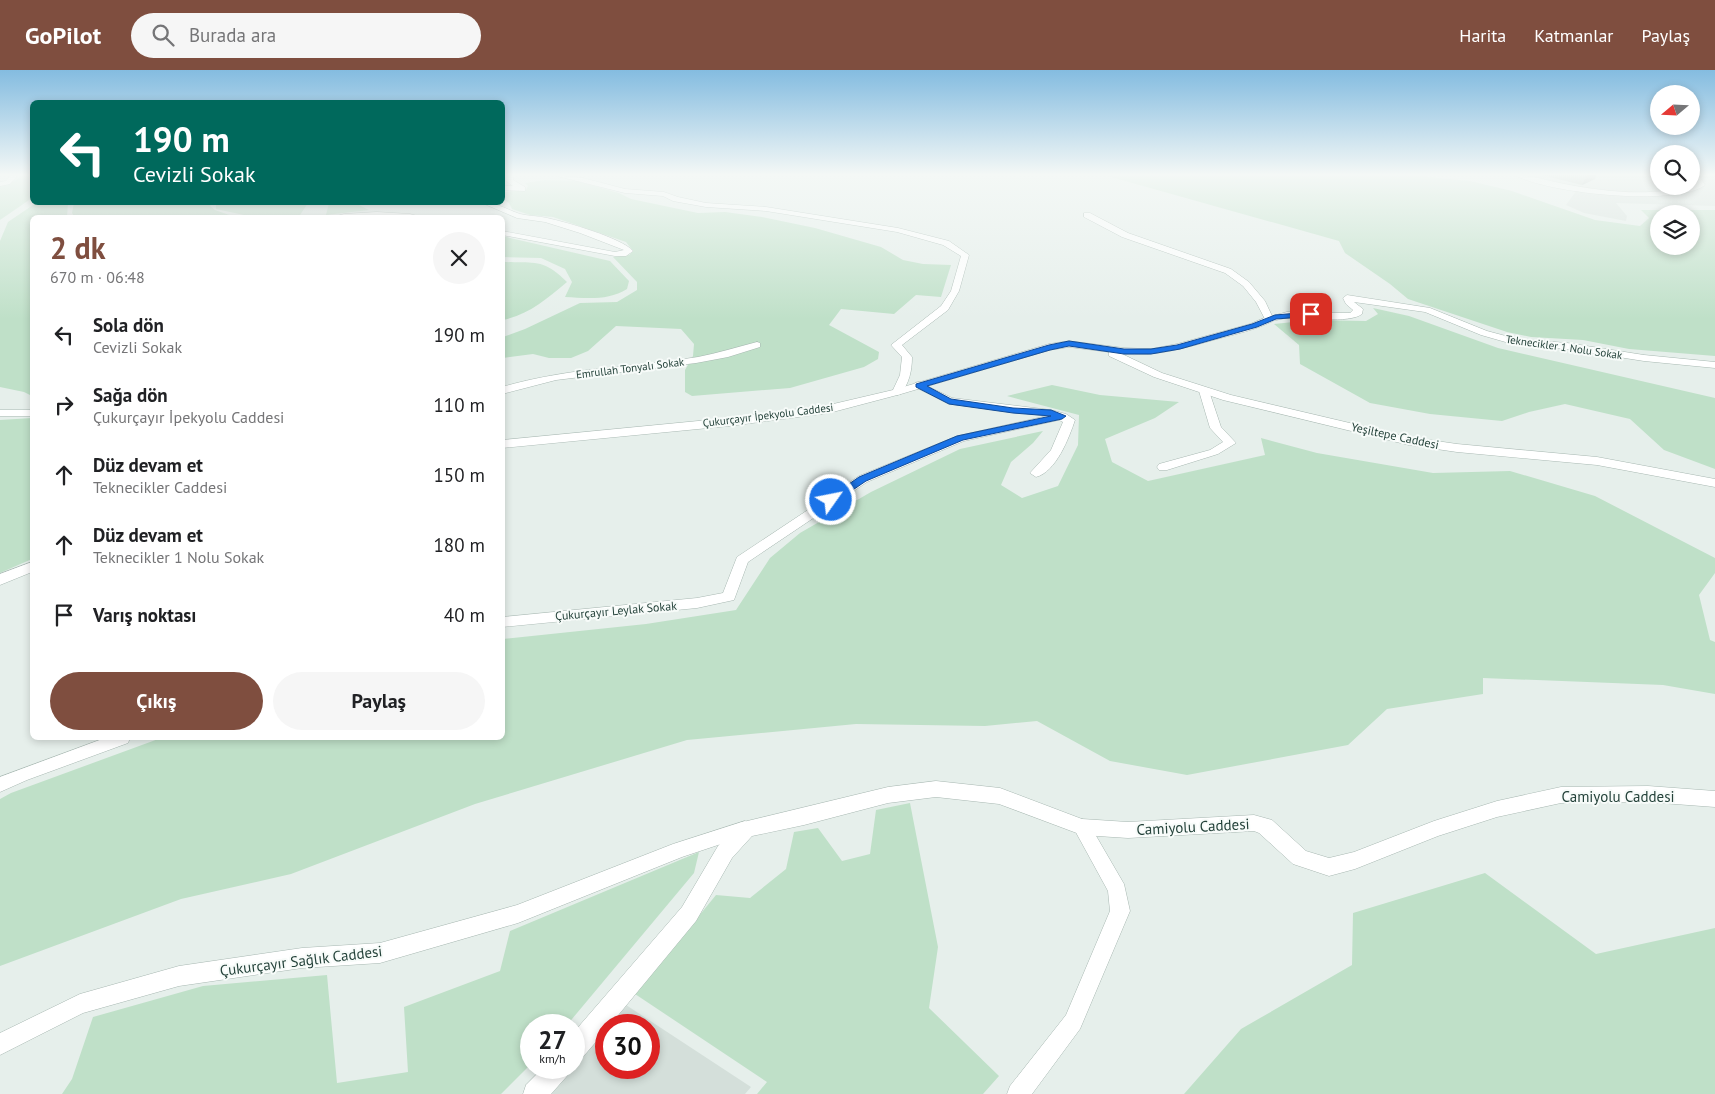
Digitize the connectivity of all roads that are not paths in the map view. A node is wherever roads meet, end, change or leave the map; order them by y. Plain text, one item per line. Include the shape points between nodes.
1 (555, 223) edge
2 (853, 223) edge
3 (1102, 223) edge
4 (505, 234) edge
5 (1269, 319) junction
6 (757, 345) dead end
7 (1086, 346) junction
8 (1715, 365) edge
9 (919, 386) junction
10 (505, 390) edge
11 (1204, 390) junction
12 (897, 392) junction
13 (0, 413) edge
14 (30, 413) edge
15 (1062, 416) junction
16 (505, 444) edge
17 (1163, 467) dead end
18 (1036, 473) dead end
19 (1715, 483) edge
20 (30, 568) edge
21 (0, 580) edge
22 (505, 622) edge
23 (117, 740) edge
24 (0, 785) edge
25 (1715, 799) edge
26 (1082, 827) junction
27 (746, 828) junction
28 (585, 1037) edge
29 (0, 1044) edge
30 (549, 1079) edge
31 (535, 1094) edge
32 (1018, 1094) edge

1 - 4 street via 624,246 629,251 615,254
2 - 12 street via 929,238 965,255 945,308 896,345 906,357 907,364 907,372
3 - 5 street via 1125,235 1228,271 1246,284
5 - 7 street via 1254,326 1151,352
5 - 8 street, Teknecikler 1 Nolu Sokak via 1287,315 1350,316 1357,314 1358,309 1347,298 1355,298 1427,310 1516,342
6 - 10 street, Emrullah Tonyalı Sokak via 725,355 617,367
7 - 9 street, Çukurçayır İpekyolu Caddesi via 1069,344 1036,350
7 - 11 street, Yeşiltepe Caddesi
9 - 12 street, Çukurçayır İpekyolu Caddesi
9 - 15 street via 949,401
11 - 17 street via 1216,428 1230,443 1214,452
11 - 19 street, Yeşiltepe Caddesi via 1423,444 1597,461
12 - 16 street, Çukurçayır İpekyolu Caddesi via 829,409
13 - 14 street
15 - 18 street via 1069,420 1060,447 1049,463
15 - 22 street, Çukurçayır Leylak Sokak via 961,438 863,479 742,560 729,598
20 - 21 street
23 - 24 street
25 - 26 street, Camiyolu Caddesi via 1648,794 1561,795 1496,809 1329,867 1300,858 1265,826 1254,823 1128,830
26 - 27 street, Camiyolu Caddesi via 1000,796 936,789 888,795
26 - 32 street via 1117,890 1120,911 1073,1022
27 - 28 street via 725,852 689,914
27 - 29 street, Çukurçayır Sağlık Caddesi via 679,850 518,914 380,953 302,958 179,976 80,1004
30 - 31 street

